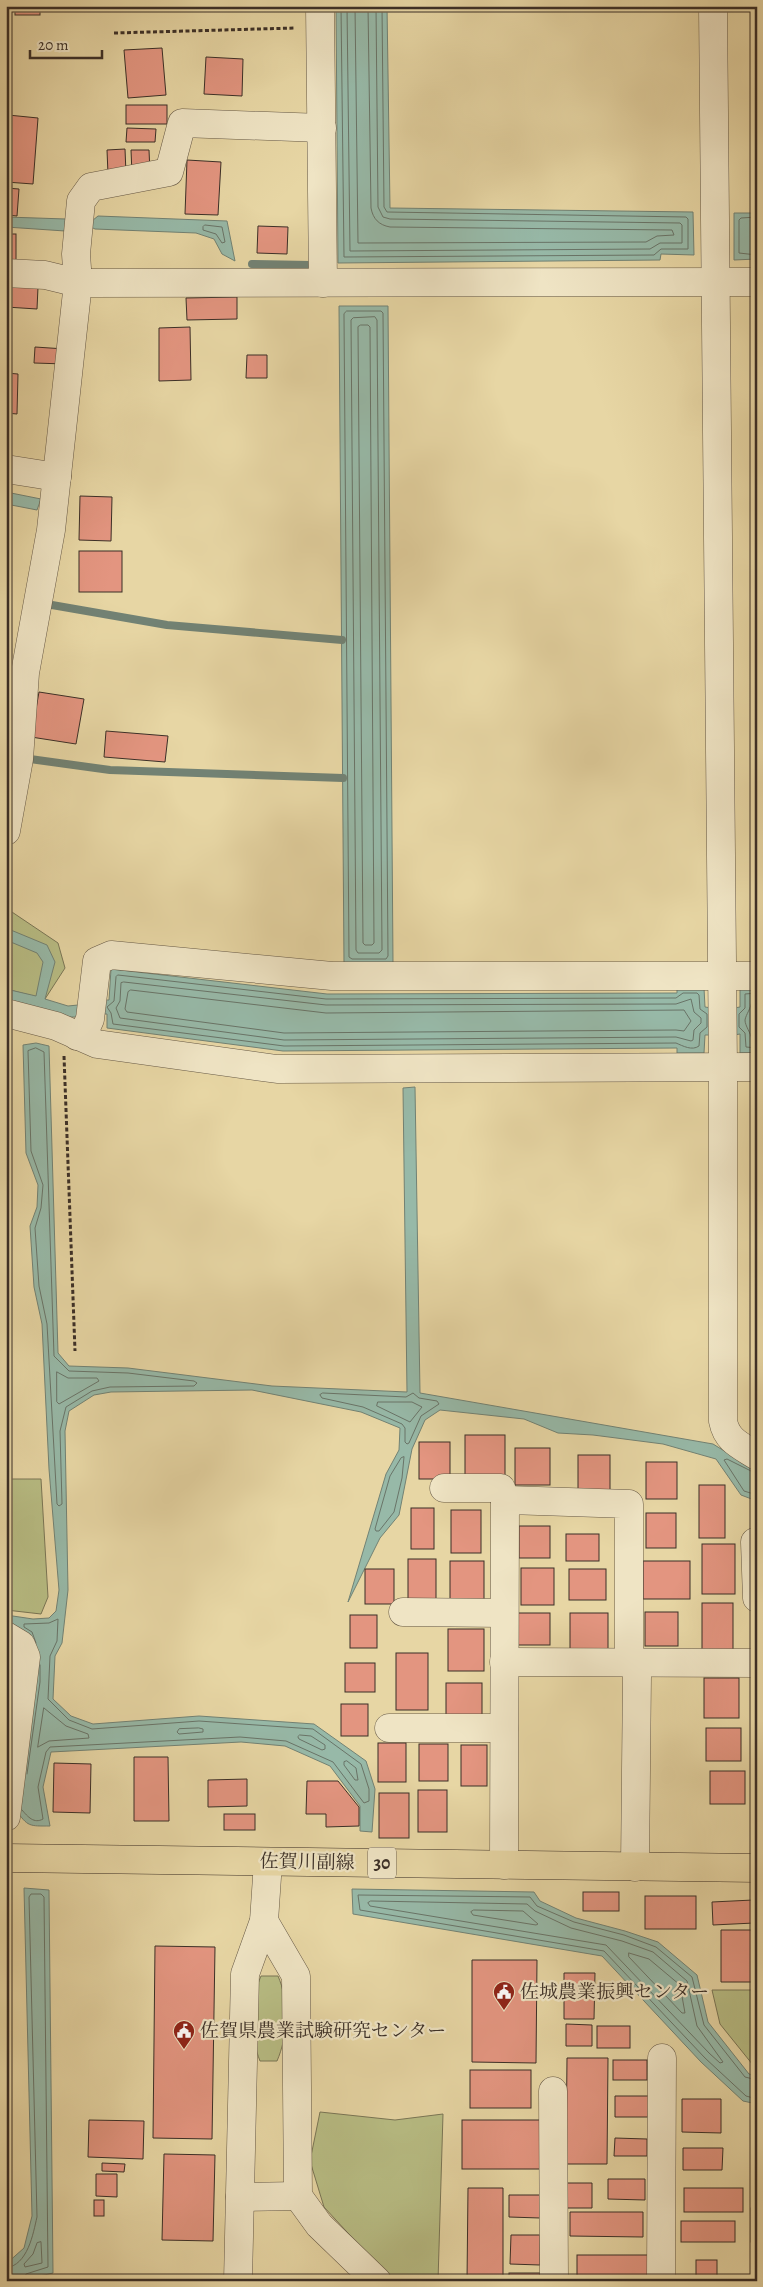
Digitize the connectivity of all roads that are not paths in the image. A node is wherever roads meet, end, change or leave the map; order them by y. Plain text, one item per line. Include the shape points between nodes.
1 (713, 6) edge
2 (320, 17) edge
3 (322, 128) junction
4 (6, 273) edge
5 (716, 282) junction
6 (757, 282) edge
7 (323, 283) junction
8 (78, 284) junction
9 (6, 469) edge
10 (57, 478) junction
11 (6, 830) edge
12 (722, 976) junction
13 (757, 976) edge
14 (6, 1014) edge
15 (86, 1017) junction
16 (757, 1067) edge
17 (723, 1068) junction
18 (757, 1456) edge
19 (444, 1488) dead end
20 (505, 1500) junction
21 (755, 1542) dead end
22 (757, 1598) edge
23 (403, 1612) dead end
24 (504, 1613) junction
25 (6, 1636) edge
26 (504, 1662) junction
27 (633, 1662) junction
28 (757, 1663) edge
29 (389, 1728) dead end
30 (504, 1728) junction
31 (6, 1817) edge
32 (6, 1858) edge
33 (268, 1862) junction
34 (504, 1865) junction
35 (636, 1866) junction
36 (757, 1868) edge
37 (264, 1921) junction
38 (662, 2058) dead end
39 (553, 2091) dead end
40 (298, 2196) junction
41 (240, 2198) junction
42 (238, 2281) edge
43 (378, 2281) edge
44 (554, 2281) edge
45 (661, 2281) edge

1 - 5 street
2 - 3 street
3 - 7 street
3 - 8 street via 182,123 169,172 91,187 82,201 76,254
4 - 8 street via 45,275
5 - 6 street
5 - 7 street
5 - 12 street
7 - 8 street
8 - 10 street
9 - 10 street
10 - 11 street via 44,574 25,672 19,758
12 - 13 street
12 - 15 street via 332,976 111,954 97,961
12 - 17 street
14 - 15 street via 56,1026
15 - 17 street via 97,1044 277,1069
16 - 17 street
17 - 18 street via 722,1421 729,1437
19 - 20 street via 501,1488
20 - 24 street
20 - 27 street via 629,1504 629,1650
21 - 22 street
23 - 24 street
24 - 26 street
25 - 31 street via 21,1645 26,1657
26 - 27 street
26 - 30 street
27 - 28 street
27 - 35 street via 637,1674
29 - 30 street
30 - 34 street
32 - 33 main road, 佐賀川副線 / 30
33 - 34 main road, 佐賀川副線 / 30
33 - 37 street
34 - 35 main road, 佐賀川副線 / 30
35 - 36 main road, 佐賀川副線 / 30
37 - 40 street via 296,1976
37 - 41 street via 245,1974
38 - 45 street
39 - 44 street
40 - 41 street
40 - 43 street via 319,2225
41 - 42 street

